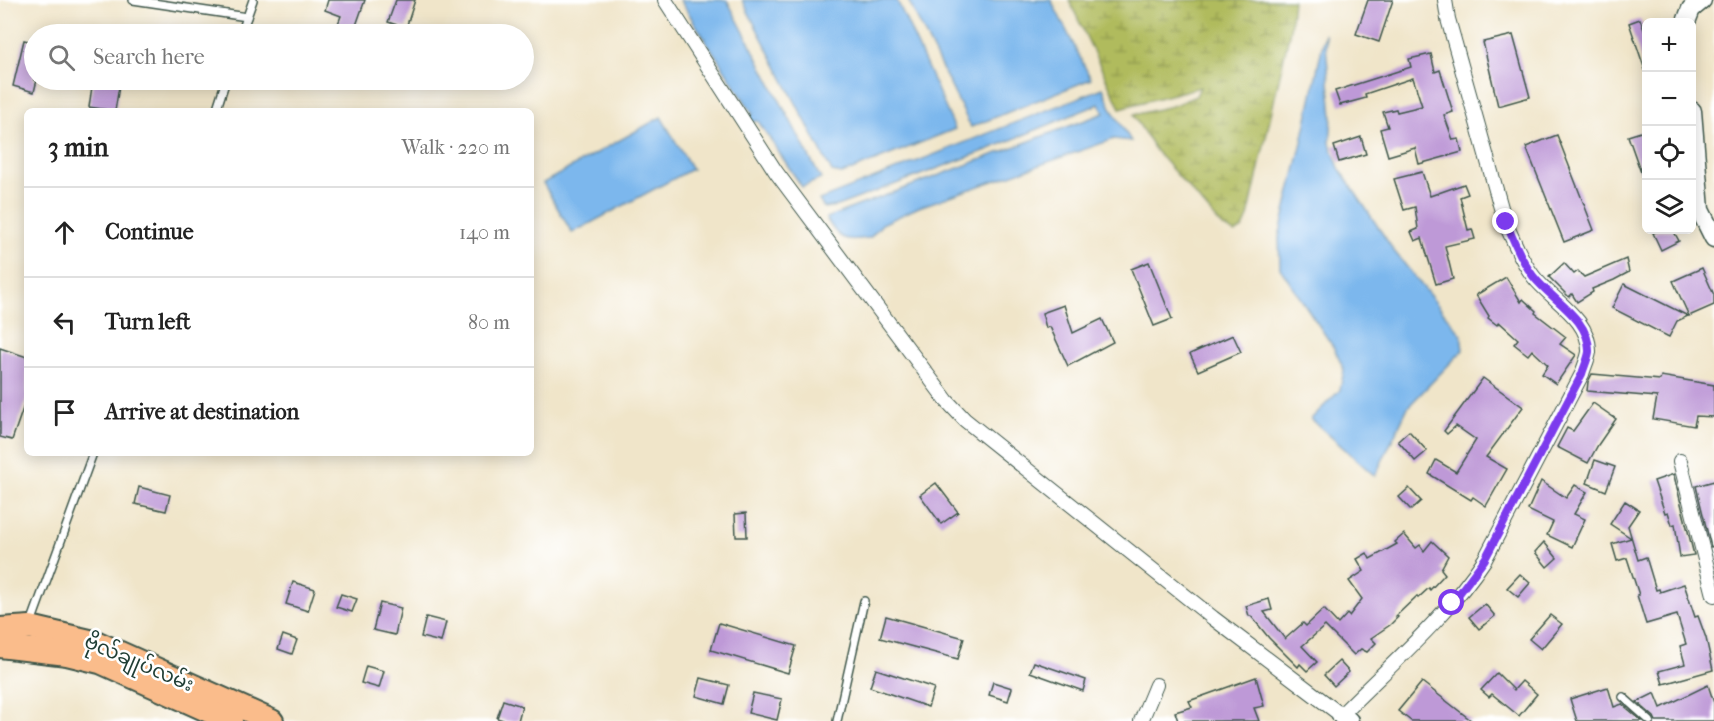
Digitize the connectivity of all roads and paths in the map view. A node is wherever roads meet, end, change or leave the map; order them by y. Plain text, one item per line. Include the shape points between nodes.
1 (133, 0) edge
2 (253, 0) edge
3 (665, 0) edge
4 (1445, 0) edge
5 (1702, 0) edge
6 (247, 17) junction
7 (1688, 18) edge
8 (245, 24) edge
9 (223, 90) edge
10 (217, 108) edge
11 (1693, 126) edge
12 (1714, 238) edge
13 (92, 456) edge
14 (1680, 461) dead end
15 (1714, 595) edge
16 (864, 601) dead end
17 (0, 628) edge
18 (27, 637) junction
19 (0, 645) edge
20 (1156, 684) dead end
21 (1623, 697) dead end
22 (1345, 718) edge
23 (231, 721) edge
24 (272, 721) edge
25 (837, 721) edge
26 (1141, 721) edge
27 (1650, 721) edge

1 - 6 lane
2 - 6 lane
3 - 22 street via 776,172 947,401 965,420 1204,611
4 - 22 street via 1509,231 1533,276 1576,319 1588,343 1589,355 1577,385 1470,582
5 - 7 street
6 - 8 lane
9 - 10 lane
11 - 12 street via 1700,210
13 - 18 lane
14 - 15 street
16 - 25 lane
17 - 18 main road, ဗိုလ်ချုပ်လမ်း
18 - 19 main road, ဗိုလ်ချုပ်လမ်း
18 - 23 main road, ဗိုလ်ချုပ်လမ်း via 99,662
18 - 24 main road, ဗိုလ်ချုပ်လမ်း via 98,643
20 - 26 street
21 - 27 lane

